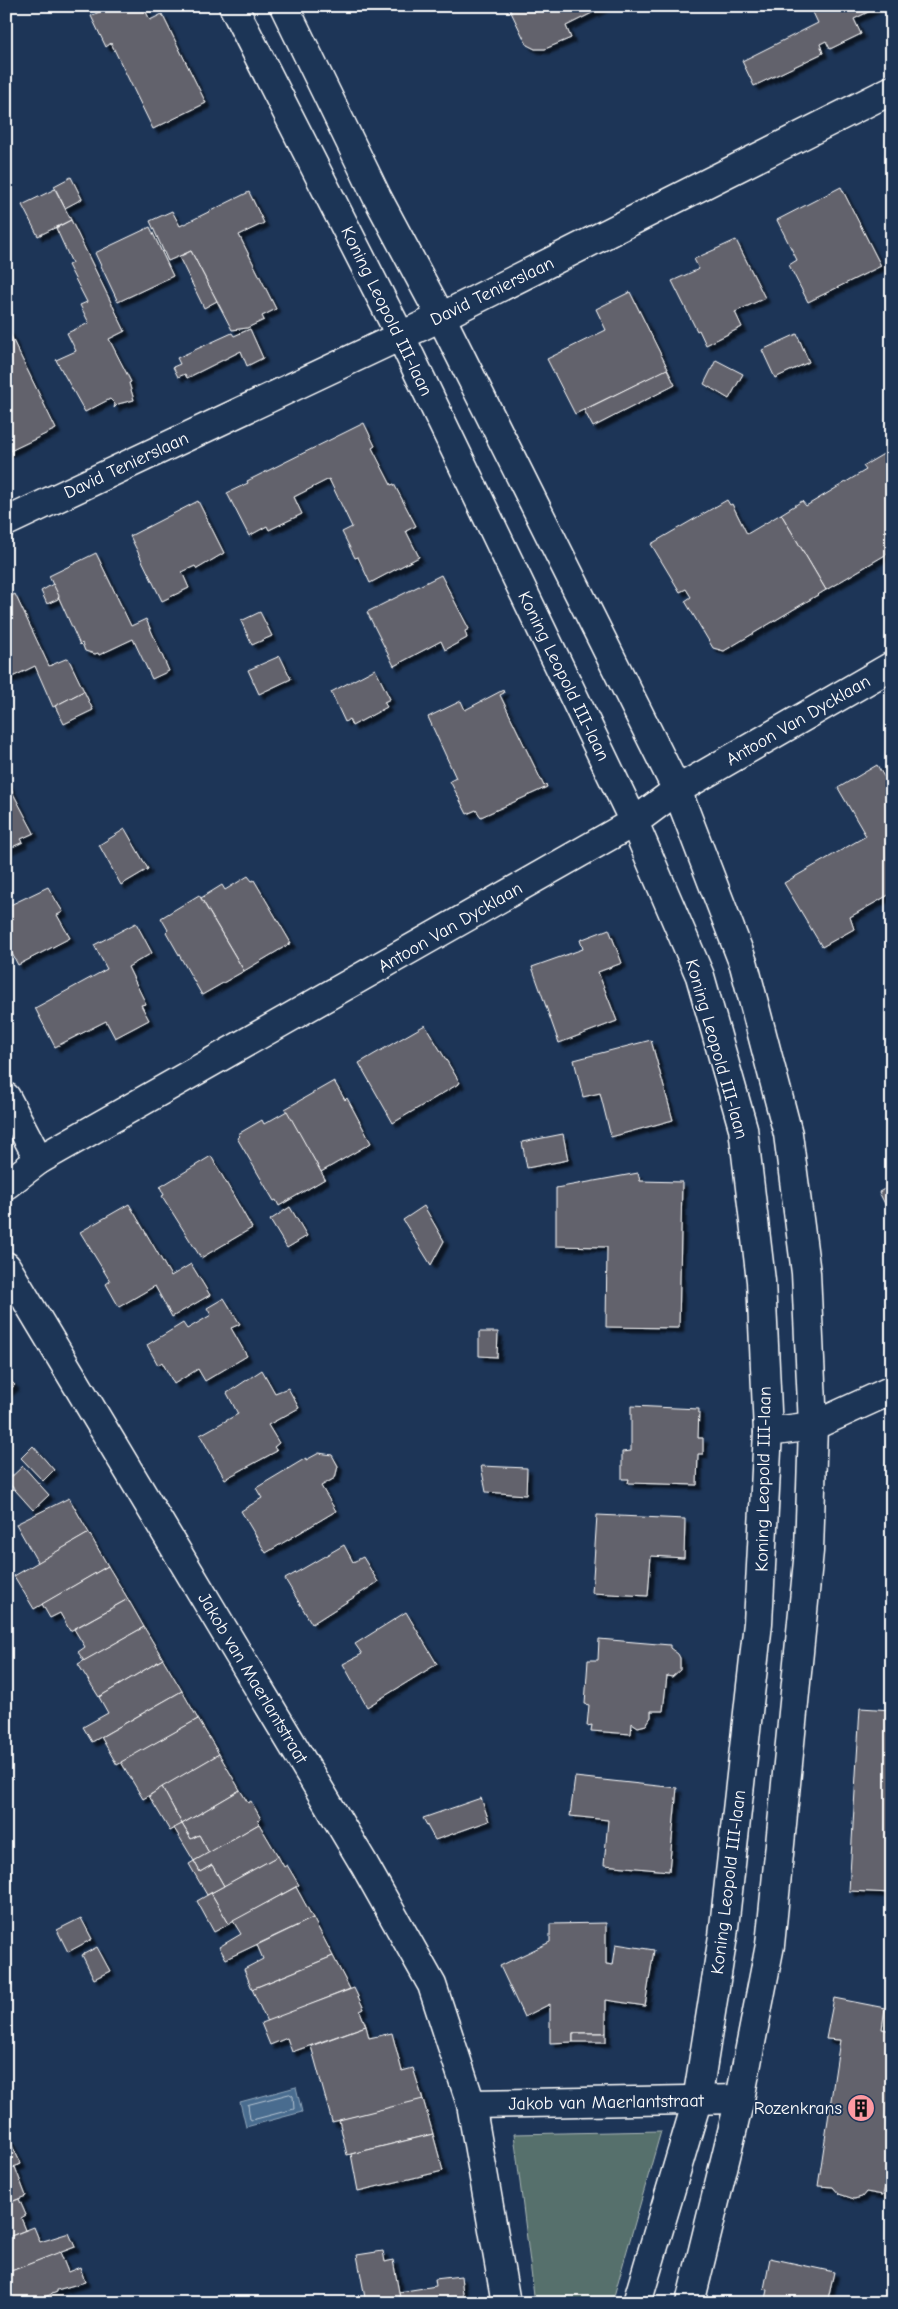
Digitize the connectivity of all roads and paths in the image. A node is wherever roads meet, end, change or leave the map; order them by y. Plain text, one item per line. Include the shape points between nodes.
1 (233, 6) edge
2 (284, 6) edge
3 (892, 90) edge
4 (441, 317) junction
5 (400, 335) junction
6 (6, 522) edge
7 (892, 666) edge
8 (677, 790) junction
9 (634, 822) junction
10 (6, 1097) edge
11 (39, 1160) junction
12 (6, 1185) edge
13 (6, 1266) edge
14 (892, 1390) edge
15 (813, 1426) junction
16 (768, 1432) junction
17 (740, 2099) junction
18 (697, 2101) junction
19 (471, 2104) junction
20 (506, 2303) edge
21 (637, 2303) edge
22 (690, 2303) edge

1 - 5 street, Koning Leopold III-laan
2 - 4 street via 377,197
3 - 4 street, David Tenierslaan
4 - 5 street, David Tenierslaan
4 - 8 street
5 - 6 street, David Tenierslaan
5 - 9 street, Koning Leopold III-laan
7 - 8 street, Antoon Van Dycklaan
8 - 9 street, Antoon Van Dycklaan
8 - 15 street via 744,965 788,1134 806,1273
9 - 11 street, Antoon Van Dycklaan
9 - 16 street, Koning Leopold III-laan via 700,976 743,1128 760,1281
10 - 11 street
11 - 12 street, Antoon Van Dycklaan
13 - 19 street, Jakob van Maerlantstraat via 364,1864 432,1985
14 - 15 street
15 - 16 street
15 - 17 street via 809,1550 770,1945
16 - 18 street, Koning Leopold III-laan via 758,1623 723,1936
17 - 18 street, Jakob van Maerlantstraat
17 - 22 street
18 - 19 street, Jakob van Maerlantstraat
18 - 21 street, Koning Leopold III-laan
19 - 20 street, Jakob van Maerlantstraat

